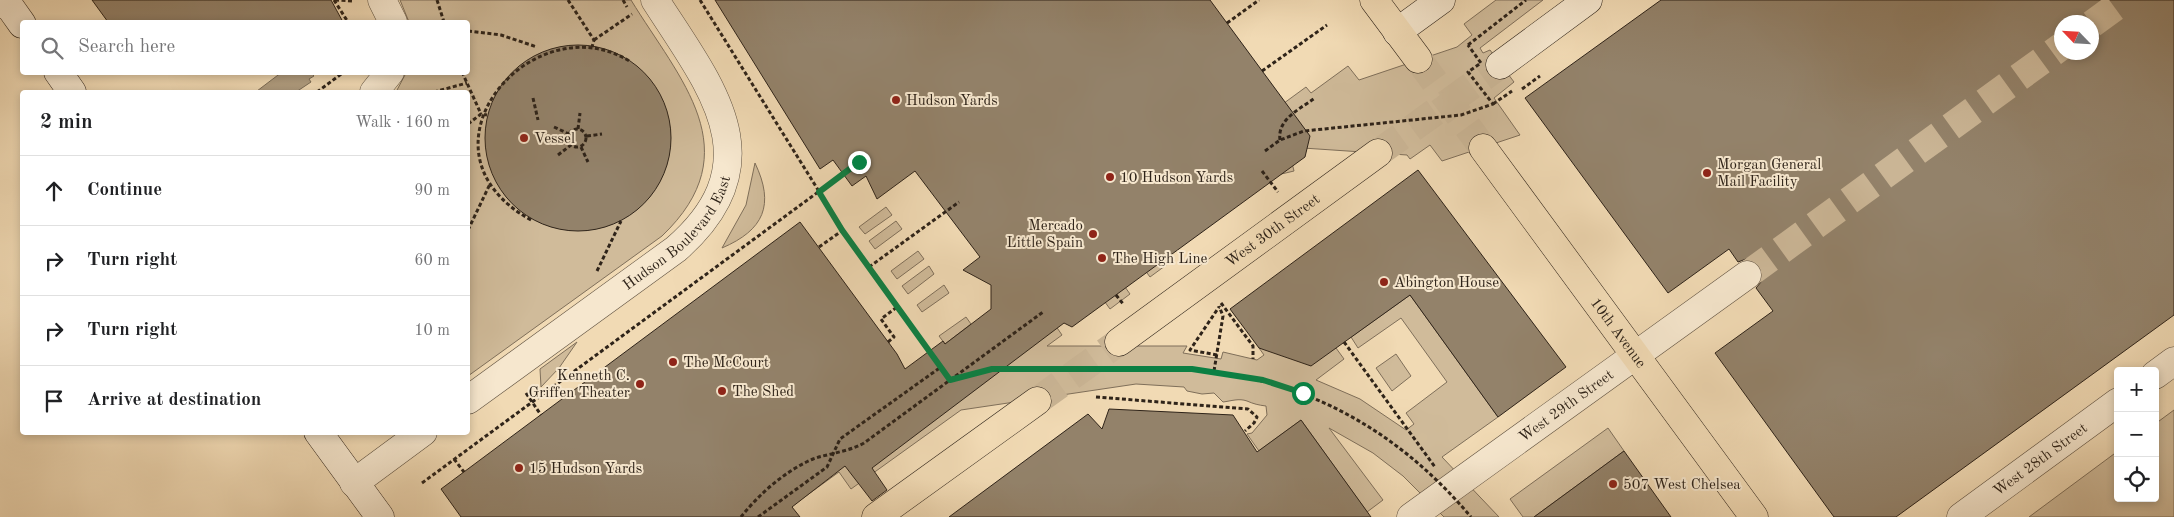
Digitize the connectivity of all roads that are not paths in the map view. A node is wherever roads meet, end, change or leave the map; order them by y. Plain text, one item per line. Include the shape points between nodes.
1 (5, 0) edge
2 (382, 0) edge
3 (1374, 0) edge
4 (1440, 0) edge
5 (1588, 0) edge
6 (646, 5) edge
7 (391, 20) edge
8 (20, 21) edge
9 (1397, 32) junction
10 (1418, 59) tunnel mouth
11 (1500, 64) tunnel mouth
12 (60, 75) edge
13 (388, 75) edge
14 (71, 90) edge
15 (376, 90) edge
16 (1483, 148) tunnel mouth
17 (1378, 153) tunnel mouth
18 (1746, 275) tunnel mouth
19 (1119, 342) tunnel mouth
20 (1636, 354) junction
21 (2174, 361) edge
22 (2159, 372) edge
23 (470, 399) edge
24 (1037, 402) tunnel mouth
25 (2114, 405) edge
26 (320, 435) edge
27 (419, 435) edge
28 (354, 483) junction
29 (380, 517) edge
30 (876, 517) edge
31 (1411, 517) edge
32 (1754, 517) edge
33 (1961, 517) edge

1 - 8 street
2 - 7 street
3 - 9 main road
4 - 9 street
5 - 11 street
6 - 23 street, Hudson Boulevard East via 719,105 727,150 726,174 719,196 694,233 676,249
9 - 10 main road
12 - 14 street
13 - 15 street
16 - 20 main road, 10th Avenue
17 - 19 main road, West 30th Street
18 - 20 street, West 29th Street
20 - 31 street, West 29th Street
20 - 32 main road, 10th Avenue
21 - 22 street
24 - 30 main road
25 - 33 street, West 28th Street
26 - 28 street
27 - 28 street
28 - 29 street

